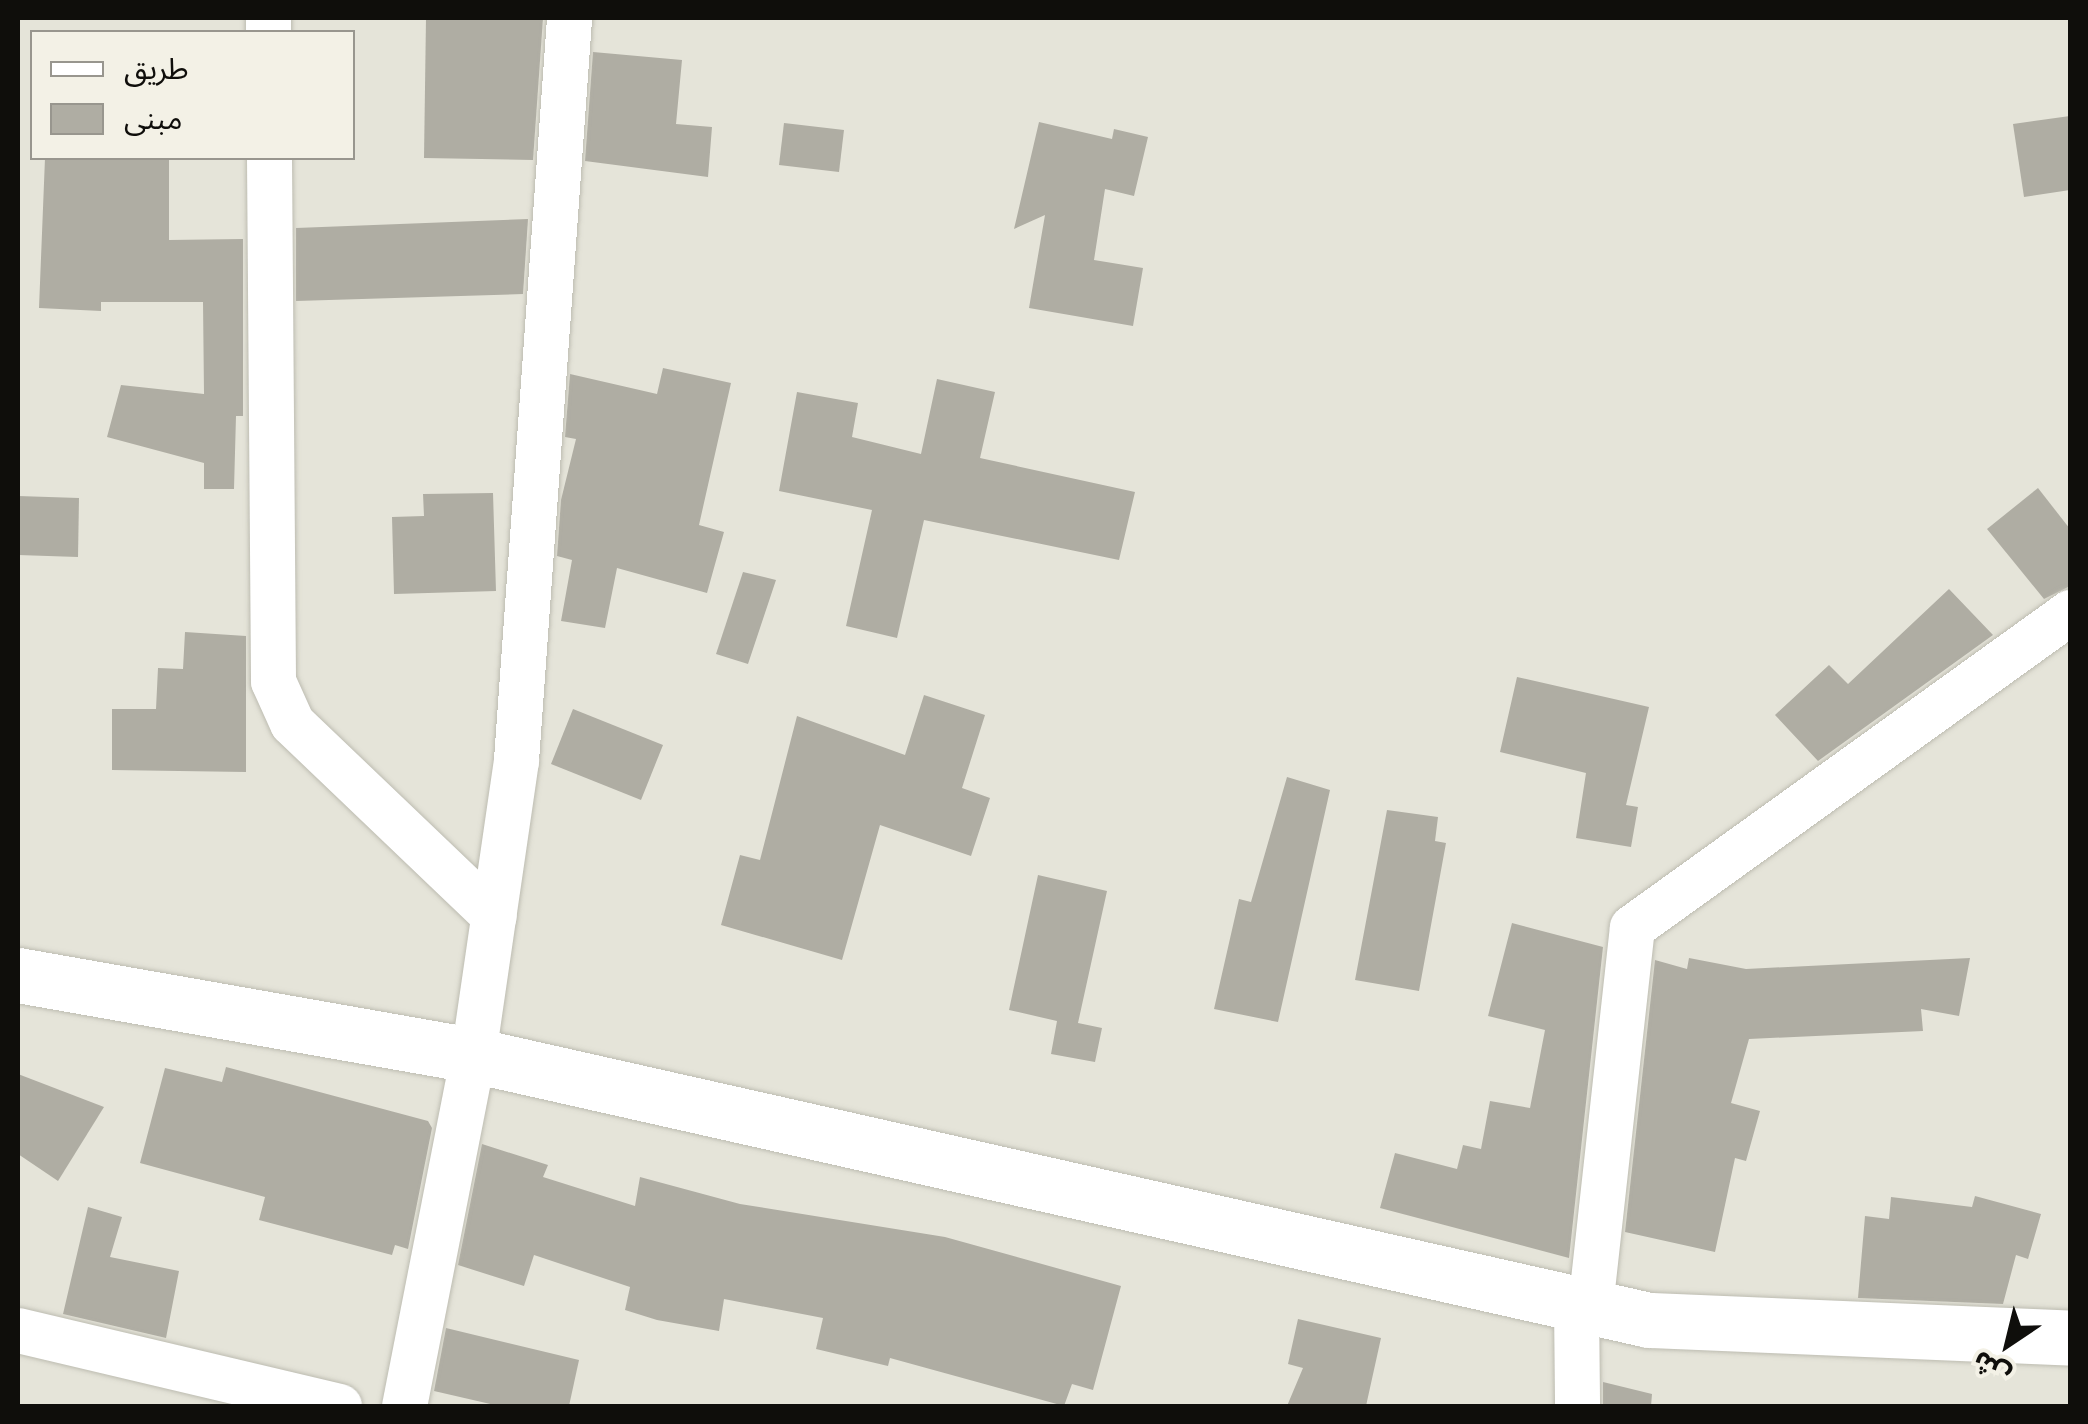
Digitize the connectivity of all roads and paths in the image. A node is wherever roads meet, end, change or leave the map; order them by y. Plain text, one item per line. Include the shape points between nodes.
1 (569, 18) edge
2 (269, 160) edge
3 (2070, 612) edge
4 (494, 916) junction
5 (18, 975) edge
6 (474, 1055) junction
7 (1583, 1306) junction
8 (18, 1330) edge
9 (2070, 1338) edge
10 (340, 1406) edge
11 (404, 1406) edge
12 (1577, 1406) edge

1 - 4 street via 516,760
2 - 4 street via 273,681 292,723
3 - 7 street via 1632,928
4 - 6 street
5 - 6 street
6 - 7 street
6 - 11 street
7 - 9 street via 1649,1320
7 - 12 street
8 - 10 street

